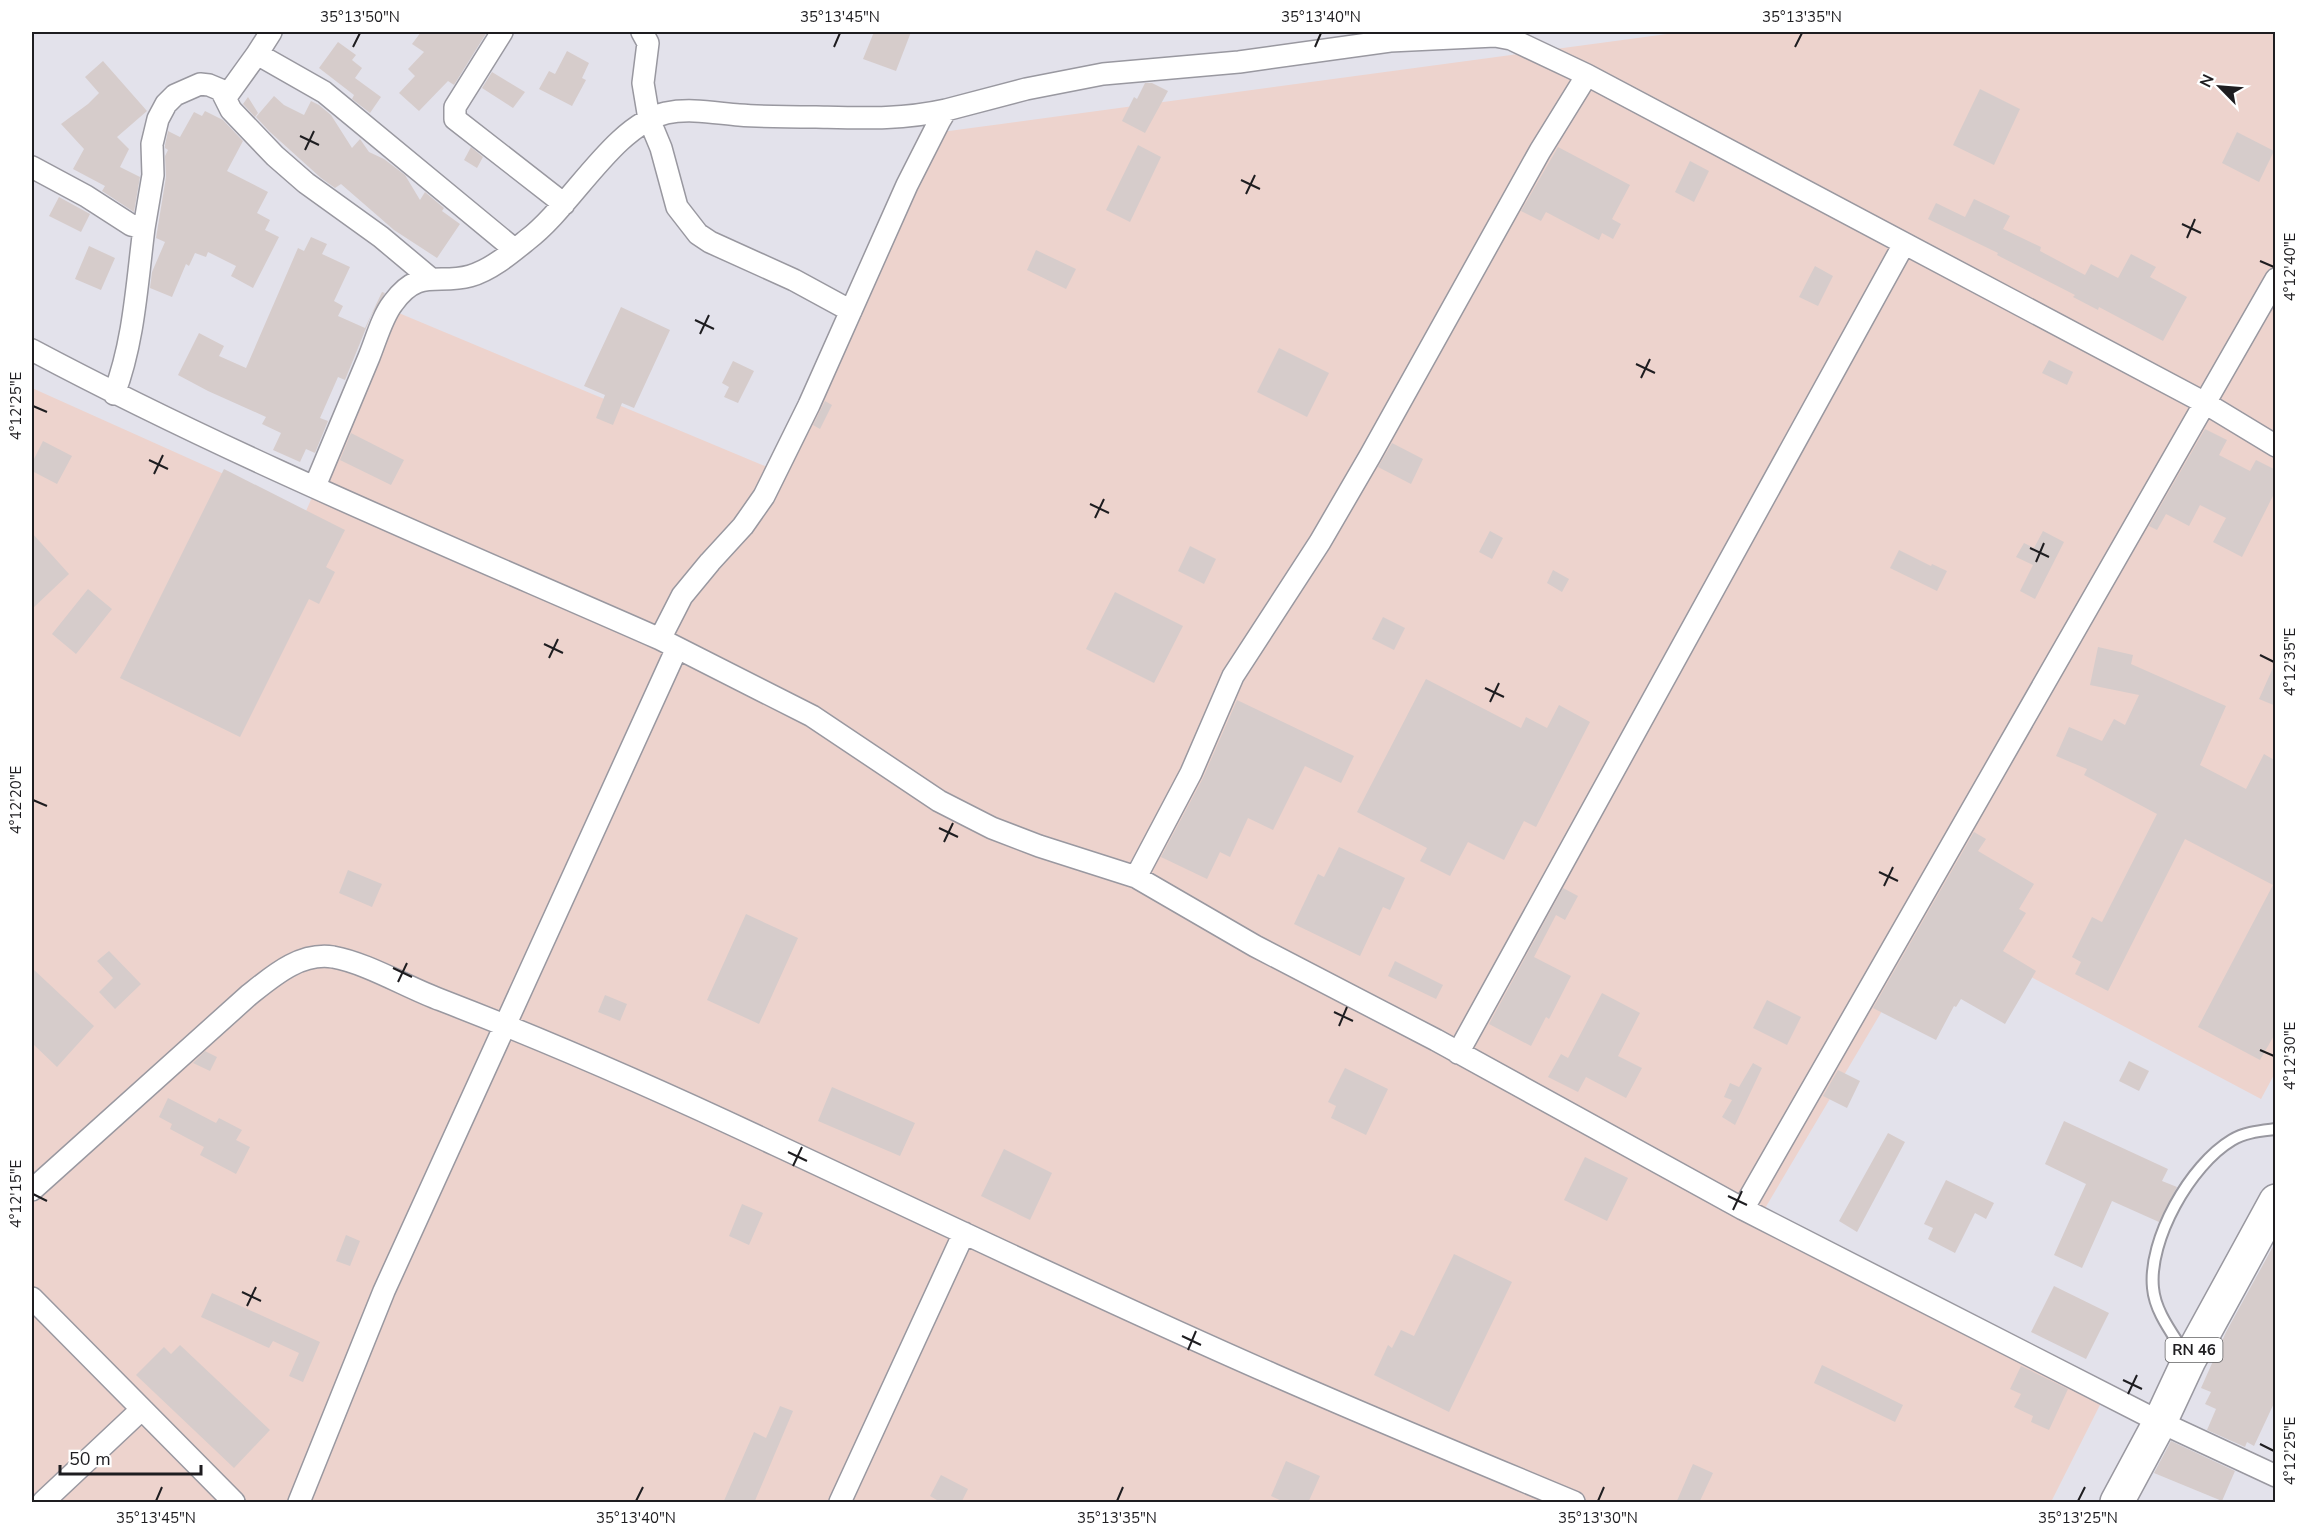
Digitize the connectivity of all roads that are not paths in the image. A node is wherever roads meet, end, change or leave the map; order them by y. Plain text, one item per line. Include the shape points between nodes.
1 (271, 32) edge
2 (502, 32) edge
3 (642, 32) edge
4 (257, 54) junction
5 (1587, 75) junction
6 (226, 97) junction
7 (946, 110) junction
8 (648, 119) junction
9 (32, 167) edge
10 (564, 204) junction
11 (144, 228) junction
12 (1904, 244) junction
13 (514, 249) junction
14 (430, 278) junction
15 (2276, 279) edge
16 (851, 311) junction
17 (32, 350) edge
18 (114, 394) junction
19 (2205, 403) junction
20 (2276, 446) edge
21 (315, 486) junction
22 (668, 643) junction
23 (1136, 877) junction
24 (506, 1025) junction
25 (1458, 1053) junction
26 (2276, 1129) edge
27 (32, 1190) edge
28 (2275, 1202) edge
29 (1743, 1209) junction
30 (964, 1233) junction
31 (32, 1298) edge
32 (2189, 1360) junction
33 (142, 1409) junction
34 (2160, 1422) junction
35 (2276, 1476) edge
36 (43, 1503) edge
37 (234, 1503) edge
38 (299, 1503) edge
39 (840, 1503) edge
40 (1574, 1503) edge
41 (2117, 1503) edge

1 - 4 street
2 - 10 street via 455,107 455,119
3 - 8 street via 648,43 644,83
4 - 6 street
4 - 13 street via 324,92
5 - 7 street via 1511,39 1480,35 1390,41 1239,62 1102,74
5 - 12 street
5 - 23 street via 1545,142 1320,542 1233,676 1191,773
6 - 11 street via 221,90 200,84 175,95 166,104 152,144 153,175
6 - 14 street via 231,110 275,156
7 - 8 street via 887,119 704,111 668,113
7 - 16 street via 907,185
8 - 10 street via 599,163
8 - 16 street via 661,148 677,207 698,234
9 - 11 street via 131,225
10 - 13 street
11 - 18 street via 129,339
12 - 19 street
12 - 25 street
13 - 14 street via 470,276
14 - 21 street via 419,281 392,303
15 - 19 street
16 - 22 street via 764,496 682,596
17 - 18 street
18 - 21 street
19 - 20 street
19 - 29 street
21 - 22 street
22 - 23 street via 812,716 939,801 993,828
22 - 24 street
23 - 25 street
24 - 27 street via 354,963 331,957 310,958 282,969 249,995
24 - 30 street
24 - 38 street via 384,1291
25 - 29 street
26 - 32 lane via 2253,1131 2232,1140 2211,1156 2175,1204 2155,1256 2153,1289 2162,1315
28 - 32 main road, RN 46
29 - 34 street
30 - 39 street
30 - 40 street via 1271,1374
31 - 33 street
32 - 34 main road, RN 46
33 - 36 street
33 - 37 street
34 - 35 street
34 - 41 main road, RN 46

